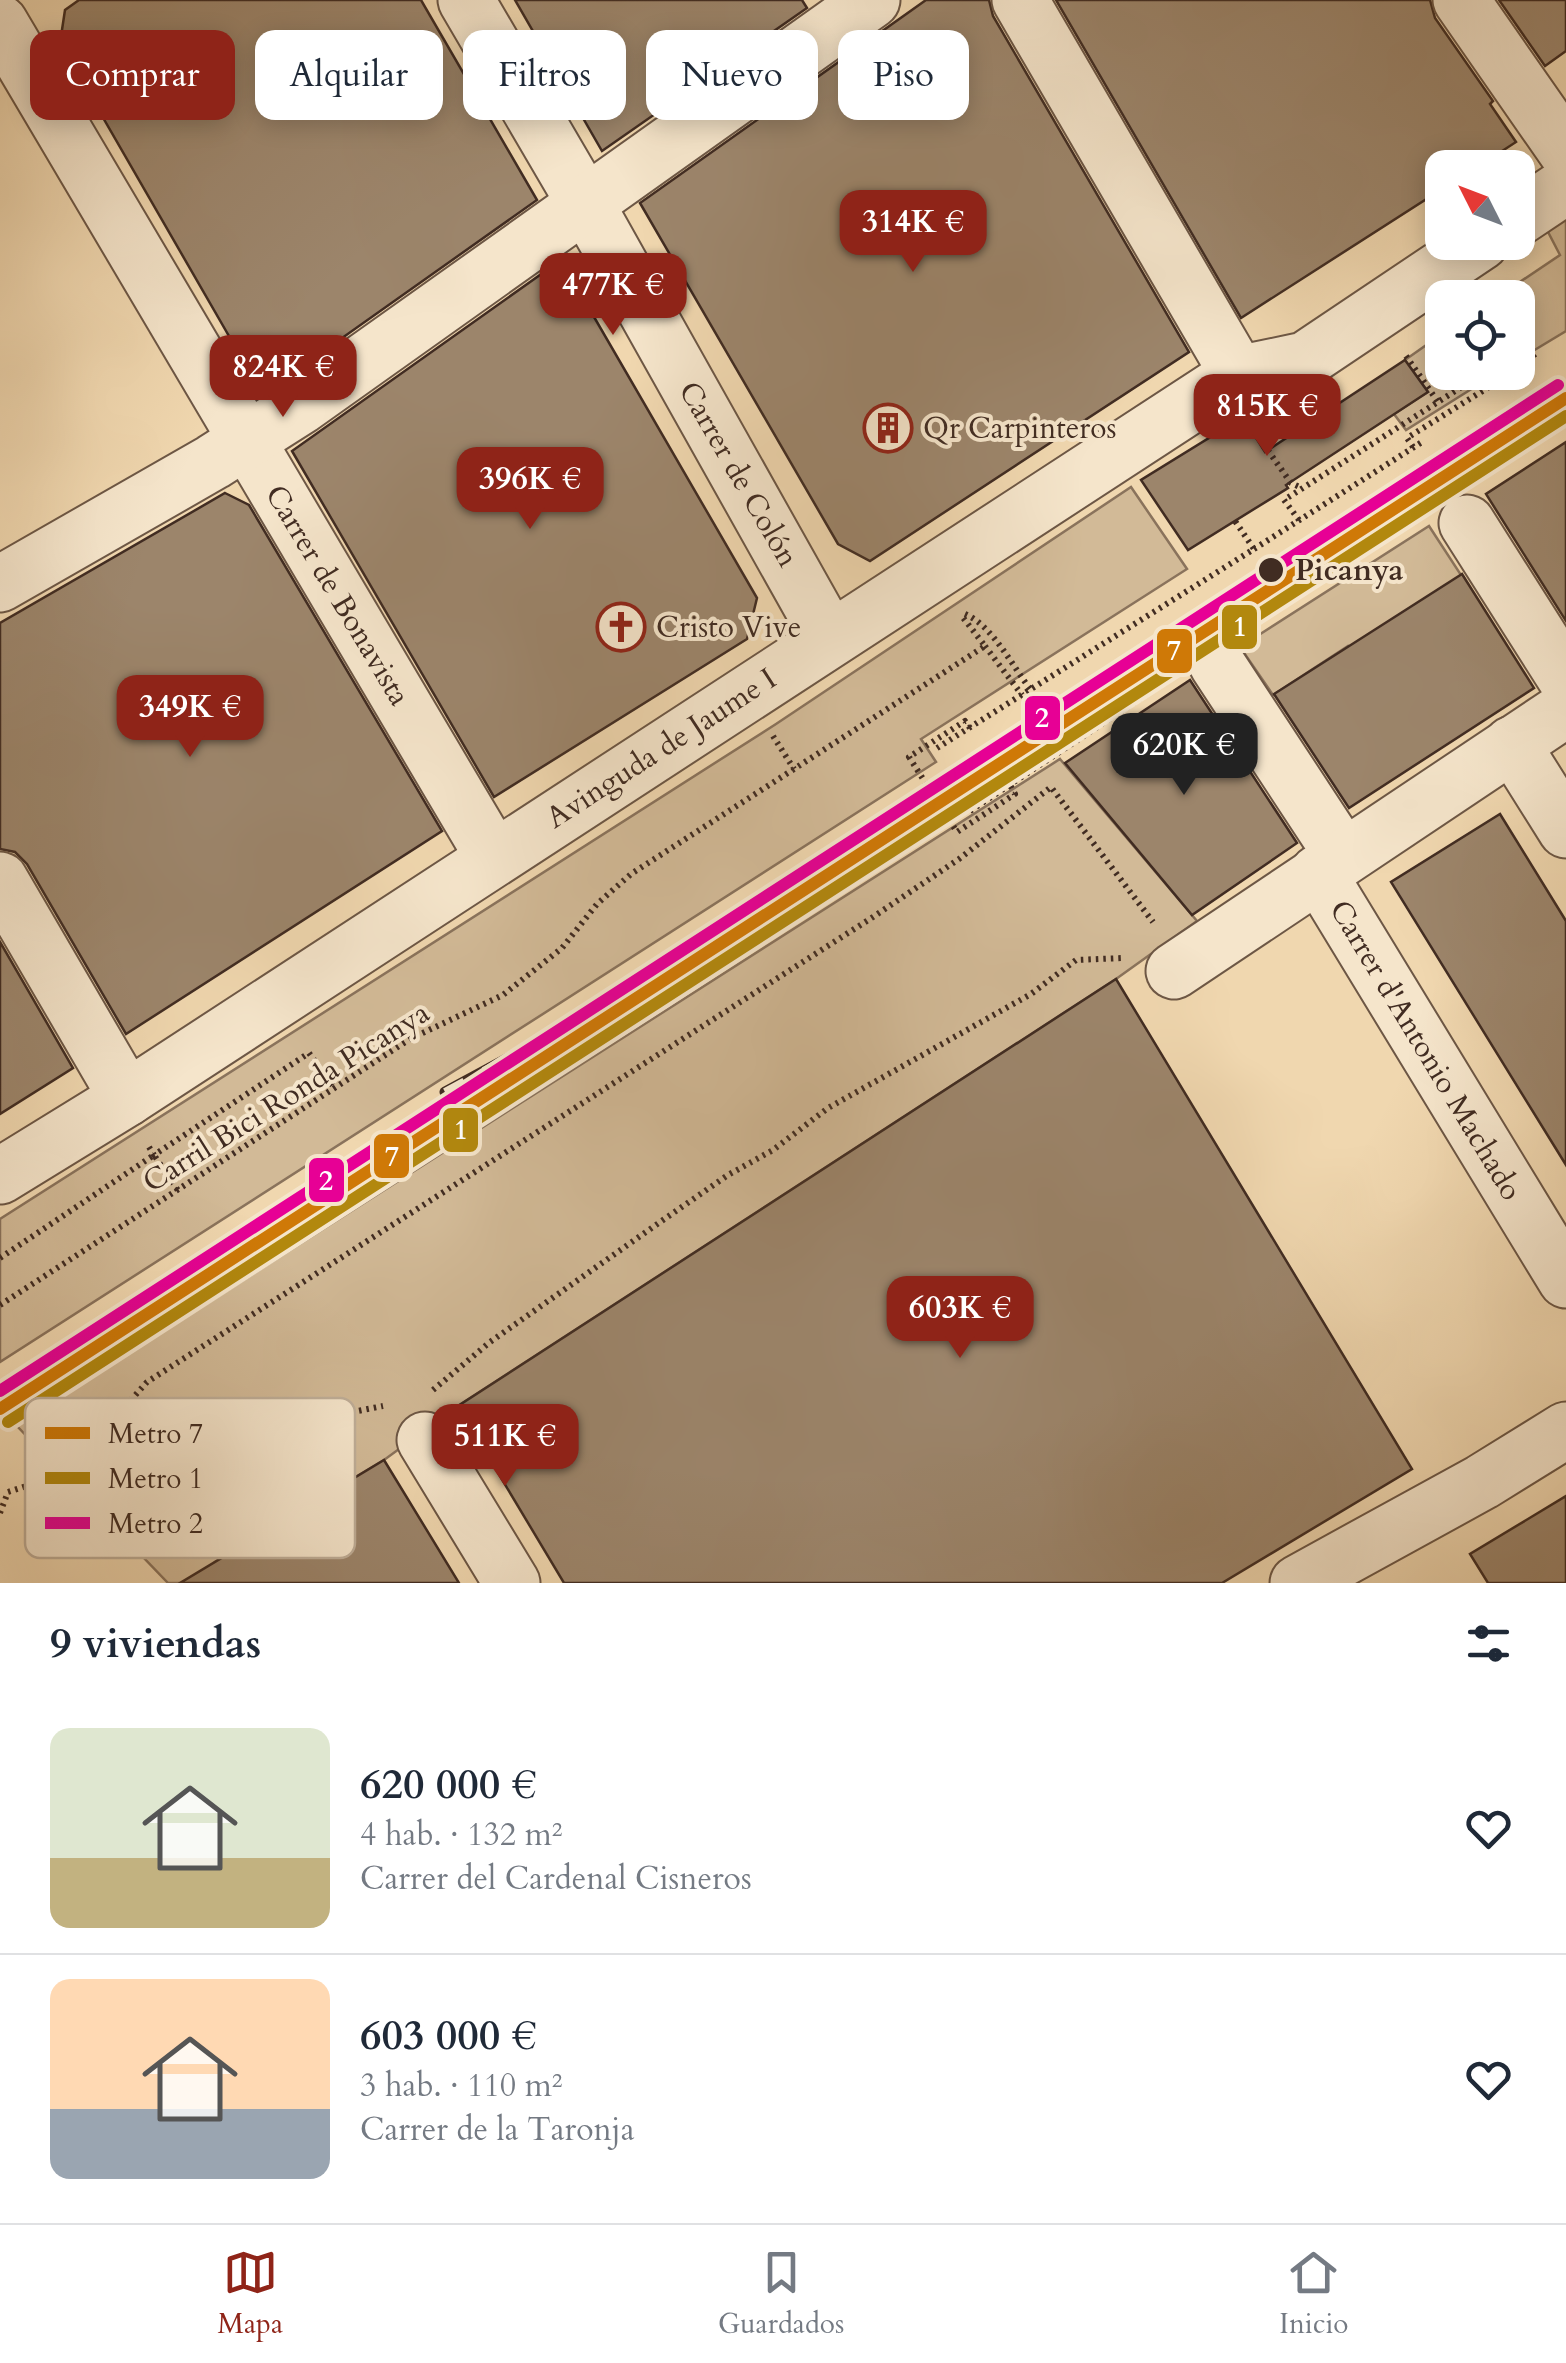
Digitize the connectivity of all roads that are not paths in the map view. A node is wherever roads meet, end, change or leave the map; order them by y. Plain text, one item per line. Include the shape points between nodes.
1 (466, 0) edge
2 (872, 0) edge
3 (1020, 0) edge
4 (1461, 0) edge
5 (0, 22) edge
6 (1566, 151) edge
7 (1566, 186) edge
8 (586, 204) junction
9 (1535, 207) edge
10 (1454, 260) edge
11 (1238, 374) junction
12 (246, 440) junction
13 (1467, 522) dead end
14 (0, 584) edge
15 (829, 638) junction
16 (1217, 664) dead end
17 (1566, 679) edge
18 (1566, 709) edge
19 (1512, 744) junction
20 (1566, 830) edge
21 (494, 858) junction
22 (1330, 865) junction
23 (0, 880) edge
24 (1157, 952) road end
25 (126, 1098) junction
26 (0, 1176) edge
27 (1566, 1280) edge
28 (416, 1411) road end
29 (1566, 1430) edge
30 (512, 1583) edge
31 (1298, 1583) edge

1 - 8 street, Carrer de Colón
2 - 8 street
3 - 11 street
4 - 6 street
5 - 12 street, Carrer de Bonavista
7 - 9 street
8 - 12 street
8 - 15 street, Carrer de Colón
10 - 11 street, Avinguda de Jaume I via 1306,360
11 - 15 street, Avinguda de Jaume I
12 - 14 street
12 - 21 street, Carrer de Bonavista
13 - 17 street
15 - 21 street, Avinguda de Jaume I
16 - 22 street, Carrer d'Antonio Machado
18 - 19 street
19 - 20 street
19 - 22 street
21 - 25 street, Avinguda de Jaume I
22 - 24 street
22 - 27 street, Carrer d'Antonio Machado
23 - 25 street
25 - 26 street, Avinguda de Jaume I
28 - 30 street
29 - 31 street

